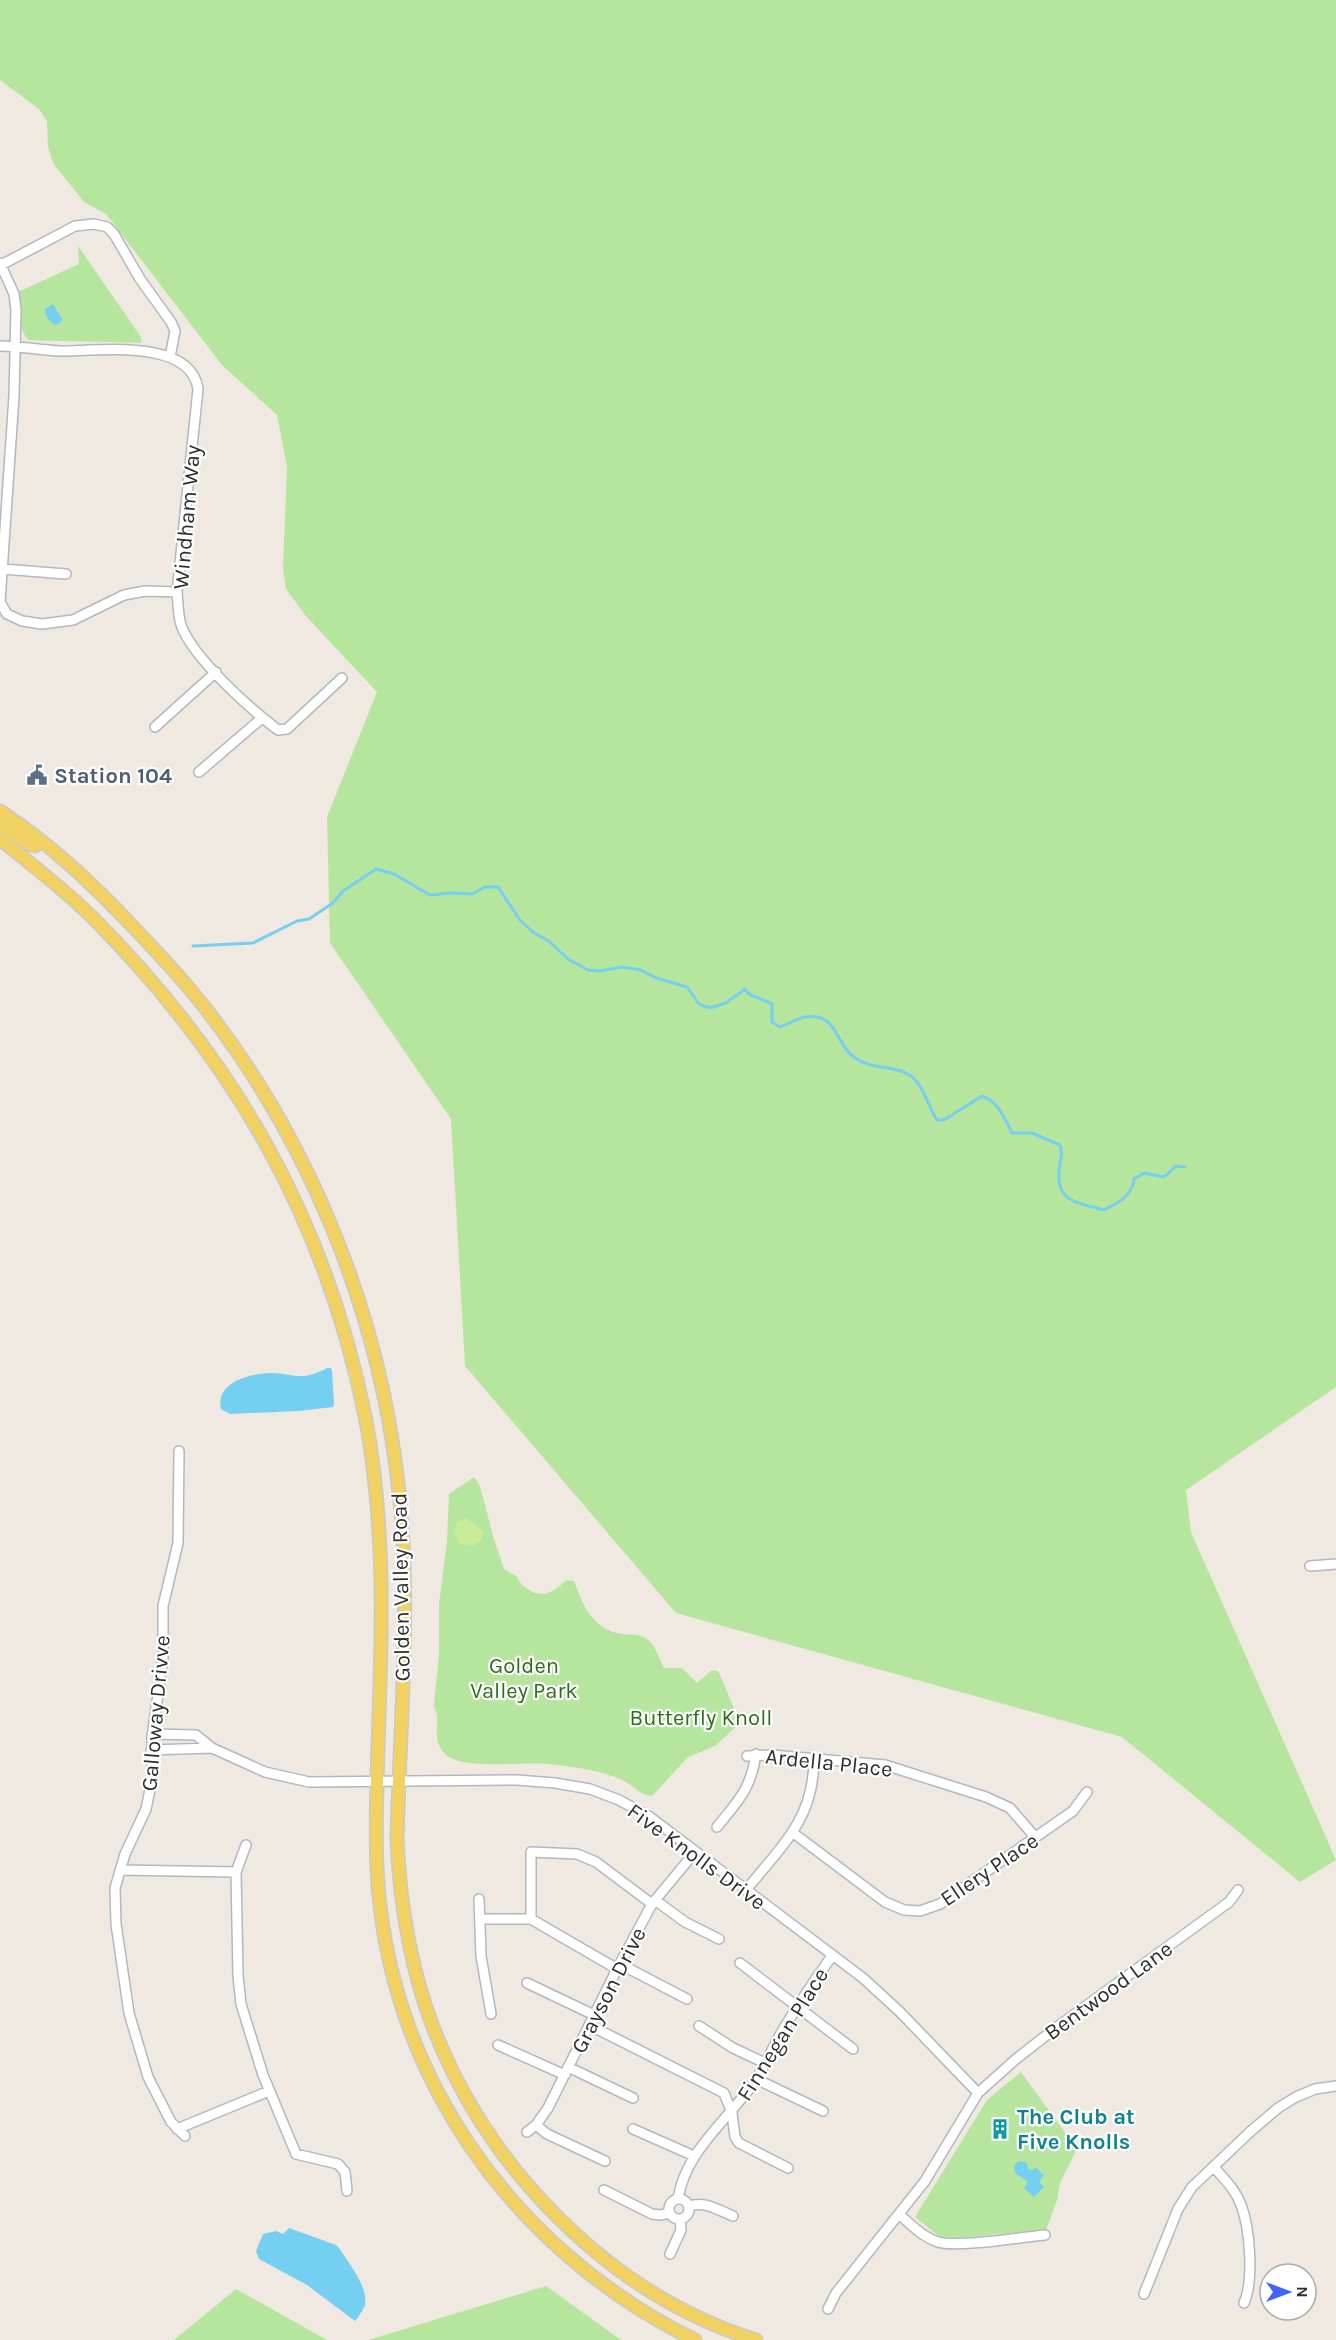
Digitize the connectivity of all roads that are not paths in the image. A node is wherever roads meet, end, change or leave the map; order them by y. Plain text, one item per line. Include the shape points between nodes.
1 (0, 264) edge
2 (0, 346) edge
3 (14, 346) junction
4 (170, 357) junction
5 (3, 569) junction
6 (66, 574) dead end
7 (177, 592) junction
8 (216, 672) junction
9 (342, 678) dead end
10 (262, 718) junction
11 (155, 727) dead end
12 (199, 772) dead end
13 (0, 811) edge
14 (0, 824) edge
15 (0, 839) edge
16 (40, 842) junction
17 (179, 1451) dead end
18 (1336, 1564) edge
19 (1310, 1566) dead end
20 (152, 1734) junction
21 (212, 1748) junction
22 (151, 1750) junction
23 (815, 1760) junction
24 (377, 1783) junction
25 (399, 1783) junction
26 (1087, 1792) dead end
27 (717, 1827) dead end
28 (792, 1832) junction
29 (1035, 1837) junction
30 (246, 1845) dead end
31 (695, 1852) junction
32 (120, 1870) junction
33 (236, 1872) junction
34 (746, 1890) junction
35 (1238, 1890) dead end
36 (479, 1899) dead end
37 (654, 1902) junction
38 (480, 1919) junction
39 (531, 1919) junction
40 (719, 1939) dead end
41 (832, 1956) junction
42 (740, 1963) dead end
43 (618, 1966) junction
44 (527, 1983) dead end
45 (687, 2000) dead end
46 (797, 2006) junction
47 (491, 2014) dead end
48 (594, 2015) junction
49 (589, 2025) junction
50 (699, 2026) dead end
51 (498, 2045) dead end
52 (853, 2049) dead end
53 (765, 2063) junction
54 (567, 2071) junction
55 (756, 2079) junction
56 (1336, 2086) edge
57 (269, 2091) junction
58 (978, 2093) junction
59 (633, 2098) dead end
60 (823, 2111) dead end
61 (732, 2113) junction
62 (536, 2125) junction
63 (633, 2128) dead end
64 (177, 2129) junction
65 (528, 2132) dead end
66 (185, 2136) dead end
67 (694, 2156) junction
68 (605, 2161) dead end
69 (1214, 2167) junction
70 (788, 2168) dead end
71 (604, 2190) dead end
72 (347, 2191) dead end
73 (678, 2199) junction
74 (689, 2206) junction
75 (670, 2213) junction
76 (900, 2215) junction
77 (733, 2216) dead end
78 (680, 2219) junction
79 (1046, 2235) dead end
80 (670, 2254) dead end
81 (1144, 2294) dead end
82 (1244, 2303) dead end
83 (828, 2309) dead end
84 (695, 2340) edge
85 (756, 2340) edge

1 - 3 street via 14,294
1 - 4 street via 75,226 107,227 171,322 175,331
2 - 3 street
3 - 4 street via 150,352
3 - 5 street
4 - 7 street, Windham Way via 194,373 198,389
5 - 6 street
5 - 7 street via 0,602 7,614 42,624 73,620 124,594
7 - 8 street, Windham Way via 181,625 195,650
8 - 10 street, Windham Way
8 - 11 street
9 - 10 street, Windham Way via 288,729 278,730
10 - 12 street
13 - 16 main road, Golden Valley Road
14 - 16 main road via 31,845
15 - 24 main road, Golden Valley Road via 91,916 191,1027 261,1134 312,1238 351,1356 374,1471 382,1597
16 - 25 main road, Golden Valley Road via 107,899 209,1013 283,1125 341,1251 378,1371 396,1468 403,1535 404,1619
17 - 20 street, Galloway Drivve via 178,1543 164,1606 164,1658
18 - 19 street
20 - 21 street, Five Knolls Drive via 196,1734
20 - 22 street, Galloway Drivve
21 - 22 street
21 - 24 street, Five Knolls Drive via 286,1778
22 - 32 street, Galloway Drivve via 152,1780 146,1809
23 - 27 street, Ardella Place via 751,1755 753,1774 748,1786
23 - 28 street via 810,1793
23 - 29 street, Ardella Place via 885,1765 986,1797 1010,1808
24 - 25 street, Five Knolls Drive
24 - 84 main road, Golden Valley Road via 377,1872 386,1946 408,2025 445,2105 491,2176 555,2246 629,2303
25 - 31 street, Five Knolls Drive via 531,1780 590,1789 650,1817
25 - 85 main road, Golden Valley Road via 399,1874 407,1937 433,2026 468,2101 520,2176 586,2243 685,2310
26 - 29 street, Ellery Place via 1073,1811
28 - 29 street, Ellery Place via 885,1902 904,1910 920,1911 940,1905
28 - 34 street
30 - 33 street
31 - 34 street, Five Knolls Drive
31 - 37 street, Grayson Drive
32 - 33 street
32 - 64 street, Galloway Drivve via 115,1888 116,1924 129,2013 148,2077
33 - 57 street via 241,2004
34 - 41 street, Five Knolls Drive
35 - 58 street, Bentwood Lane via 1229,1902 1049,2033
36 - 38 street
37 - 39 street via 596,1862 577,1854 531,1852
37 - 40 street
37 - 43 street, Grayson Drive
38 - 39 street
38 - 47 street via 483,1977
39 - 43 street
41 - 46 street, Finnegan Place
41 - 58 street, Five Knolls Drive via 900,2012
42 - 46 street
43 - 45 street
43 - 48 street, Grayson Drive
44 - 48 street
46 - 52 street
46 - 53 street, Finnegan Place
48 - 49 street, Grayson Drive
49 - 54 street, Grayson Drive
49 - 61 street via 724,2093
50 - 53 street
51 - 54 street
53 - 55 street, Finnegan Place
54 - 59 street
54 - 62 street, Grayson Drive
55 - 60 street
55 - 61 street, Finnegan Place
56 - 69 street via 1315,2089 1278,2108
57 - 64 street
57 - 72 street via 296,2154 338,2164 345,2172
58 - 76 street, Bentwood Lane
61 - 67 street, Finnegan Place
61 - 70 street via 739,2143
62 - 65 street, Grayson Drive
62 - 68 street
63 - 67 street
64 - 66 street, Galloway Drivve
67 - 73 street, Finnegan Place
69 - 81 street via 1192,2187 1178,2209
69 - 82 street via 1233,2189 1246,2223 1249,2276
71 - 75 street via 651,2214
73 - 74 street
73 - 75 street via 671,2203
74 - 77 street via 708,2205
74 - 78 street via 687,2216
75 - 78 street
76 - 79 street via 939,2242
76 - 83 street, Bentwood Lane via 836,2293
78 - 80 street via 681,2230

